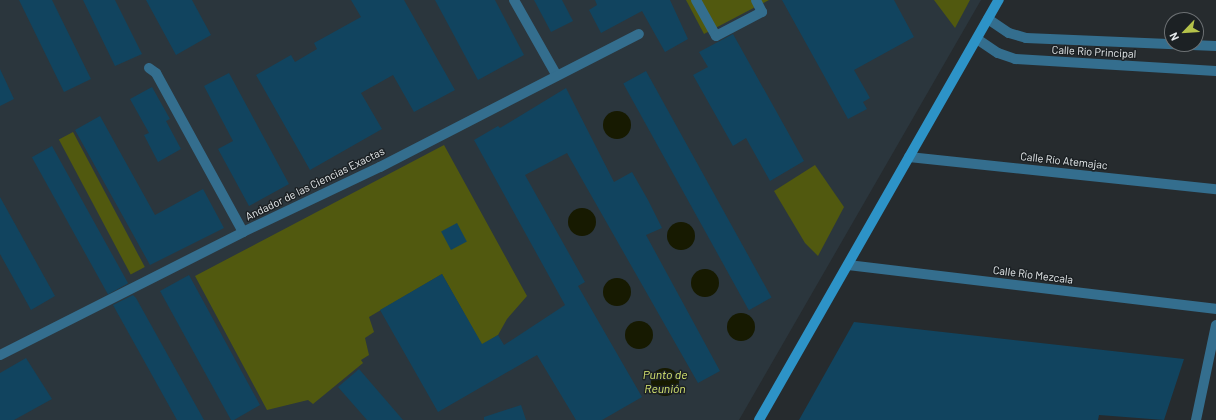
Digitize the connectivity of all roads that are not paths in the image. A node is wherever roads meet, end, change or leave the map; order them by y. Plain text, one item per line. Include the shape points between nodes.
1 (514, 0) edge
2 (696, 0) edge
3 (756, 0) edge
4 (999, 0) edge
5 (988, 19) junction
6 (639, 34) dead end
7 (977, 39) junction
8 (1216, 46) edge
9 (149, 68) dead end
10 (1216, 71) edge
11 (557, 76) junction
12 (909, 156) junction
13 (1216, 189) edge
14 (243, 232) junction
15 (848, 265) junction
16 (1216, 309) edge
17 (1216, 325) edge
18 (0, 355) edge
19 (759, 420) edge
20 (1196, 420) edge

1 - 11 street
2 - 3 street via 716,36 762,12
4 - 5 main road
5 - 7 main road
5 - 8 street, Calle Río Principal via 1009,33 1026,38
6 - 11 street, Andador de las Ciencias Exactas
7 - 10 street, Calle Río Principal via 998,53 1015,60
7 - 12 main road
9 - 14 street via 160,80
11 - 14 street, Andador de las Ciencias Exactas via 380,167
12 - 13 street, Calle Río Atemajac
12 - 15 main road
14 - 18 street, Andador de las Ciencias Exactas
15 - 16 street, Calle Río Mezcala
15 - 19 main road
17 - 20 street

